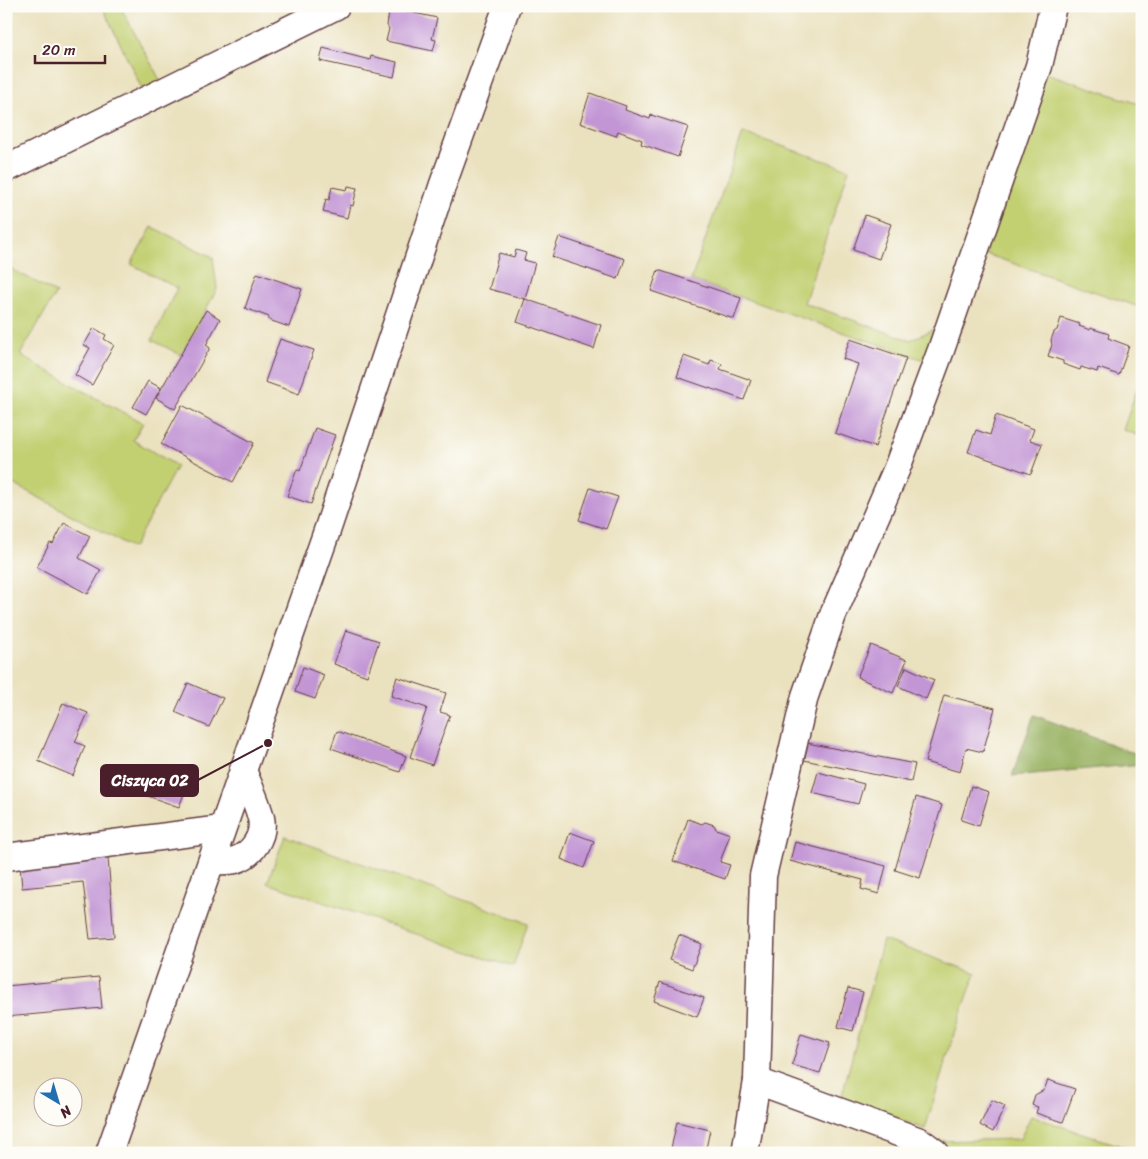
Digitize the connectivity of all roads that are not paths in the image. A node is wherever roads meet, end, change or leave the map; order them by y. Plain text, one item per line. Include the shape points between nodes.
1 (336, 6) edge
2 (508, 6) edge
3 (1053, 6) edge
4 (6, 169) edge
5 (243, 770) junction
6 (222, 829) junction
7 (6, 857) edge
8 (212, 860) junction
9 (757, 1081) junction
10 (109, 1153) edge
11 (745, 1153) edge
12 (936, 1153) edge

1 - 4 street
2 - 5 street via 442,187
3 - 9 street via 1039,66 942,350 897,468 833,615 805,696 763,876
5 - 6 street
5 - 8 street via 261,818 261,832 256,845 243,856 233,861
6 - 7 street
6 - 8 street
8 - 10 street
9 - 11 street
9 - 12 street via 920,1141

